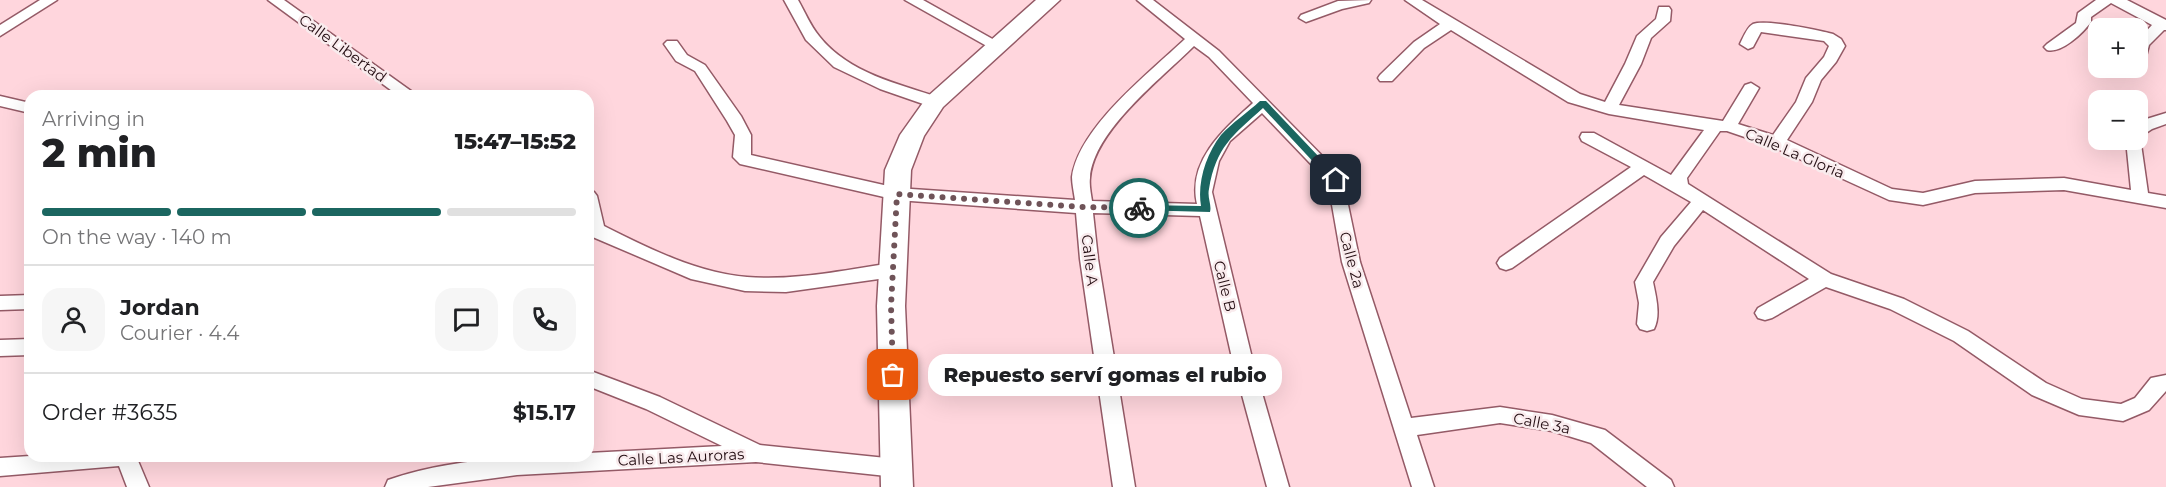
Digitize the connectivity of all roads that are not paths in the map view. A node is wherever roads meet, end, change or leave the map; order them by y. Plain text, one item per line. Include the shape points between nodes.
1 (50, 0) edge
2 (791, 0) edge
3 (912, 0) edge
4 (1049, 0) edge
5 (1144, 0) edge
6 (1364, 0) edge
7 (1412, 0) edge
8 (2106, 0) edge
9 (2116, 0) edge
10 (283, 2) edge
11 (1664, 10) dead end
12 (1306, 18) dead end
13 (1450, 23) junction
14 (2164, 25) edge
15 (0, 32) edge
16 (1194, 38) junction
17 (2148, 39) edge
18 (672, 44) dead end
19 (1748, 44) dead end
20 (997, 46) junction
21 (2052, 47) dead end
22 (1386, 78) dead end
23 (1751, 88) dead end
24 (394, 90) edge
25 (0, 101) edge
26 (934, 102) junction
27 (1263, 103) junction
28 (24, 107) edge
29 (1609, 109) junction
30 (2166, 118) edge
31 (2148, 123) edge
32 (1721, 126) junction
33 (1588, 137) dead end
34 (1777, 142) junction
35 (2135, 150) edge
36 (1643, 167) junction
37 (1680, 187) junction
38 (897, 194) junction
39 (2140, 197) junction
40 (1701, 201) junction
41 (2166, 202) edge
42 (1084, 207) junction
43 (1206, 210) junction
44 (594, 231) edge
45 (1506, 263) dead end
46 (893, 270) junction
47 (1824, 279) junction
48 (24, 302) edge
49 (0, 303) edge
50 (1766, 313) dead end
51 (1647, 324) dead end
52 (24, 347) edge
53 (0, 348) edge
54 (594, 380) edge
55 (2166, 382) edge
56 (1404, 428) junction
57 (756, 453) junction
58 (594, 458) edge
59 (57, 462) edge
60 (128, 462) edge
61 (538, 462) edge
62 (0, 467) edge
63 (896, 478) edge
64 (138, 487) edge
65 (396, 487) edge
66 (1124, 487) edge
67 (1278, 487) edge
68 (1423, 487) edge
69 (1663, 487) edge

1 - 15 street
2 - 26 street via 814,40 832,59 861,76
3 - 20 street
4 - 20 main road
5 - 16 street, Calle 2a
6 - 12 street
7 - 13 street, Calle La Gloria
8 - 21 street via 2084,16 2081,26
9 - 14 street
10 - 24 street, Calle Libertad
11 - 29 street via 1663,21 1644,36 1634,64
13 - 22 street via 1419,45
13 - 29 street, Calle La Gloria via 1574,98
14 - 17 street
16 - 27 street, Calle 2a
16 - 42 street, Calle A via 1095,138 1081,177
18 - 38 street via 681,58 700,68 735,120 743,135 741,157
19 - 34 street via 1755,28 1828,37 1836,42 1831,59 1814,78 1804,102
20 - 26 main road
23 - 32 street
25 - 28 street
26 - 38 main road via 912,135 898,170
27 - 43 street, Calle B via 1224,138 1211,161 1203,192
27 - 56 street, Calle 2a via 1336,180 1351,262
29 - 32 street, Calle La Gloria
30 - 31 street
32 - 34 street, Calle La Gloria
32 - 37 street via 1678,178
33 - 36 street
34 - 39 street, Calle La Gloria via 1889,194 1923,198 1975,187 2064,184
35 - 39 street
36 - 37 street
36 - 45 street
37 - 40 street
38 - 42 street
38 - 46 main road
39 - 41 street, Calle La Gloria
40 - 47 street
40 - 51 street via 1667,242 1644,282
42 - 43 street
42 - 66 street, Calle A
43 - 67 street, Calle B
44 - 46 street via 698,274 745,284 786,285
46 - 63 main road
47 - 50 street
47 - 55 street via 1897,304 1961,336 2039,389 2079,407 2122,413 2142,404 2158,384
48 - 49 street
52 - 53 street
54 - 57 street via 653,403
56 - 68 street, Calle 2a
56 - 69 street, Calle 3a via 1500,415 1552,423 1598,436
57 - 58 street, Calle Las Auroras
57 - 63 street, Calle Las Auroras
59 - 62 street
60 - 64 street
61 - 65 street, Calle Las Auroras via 418,479

